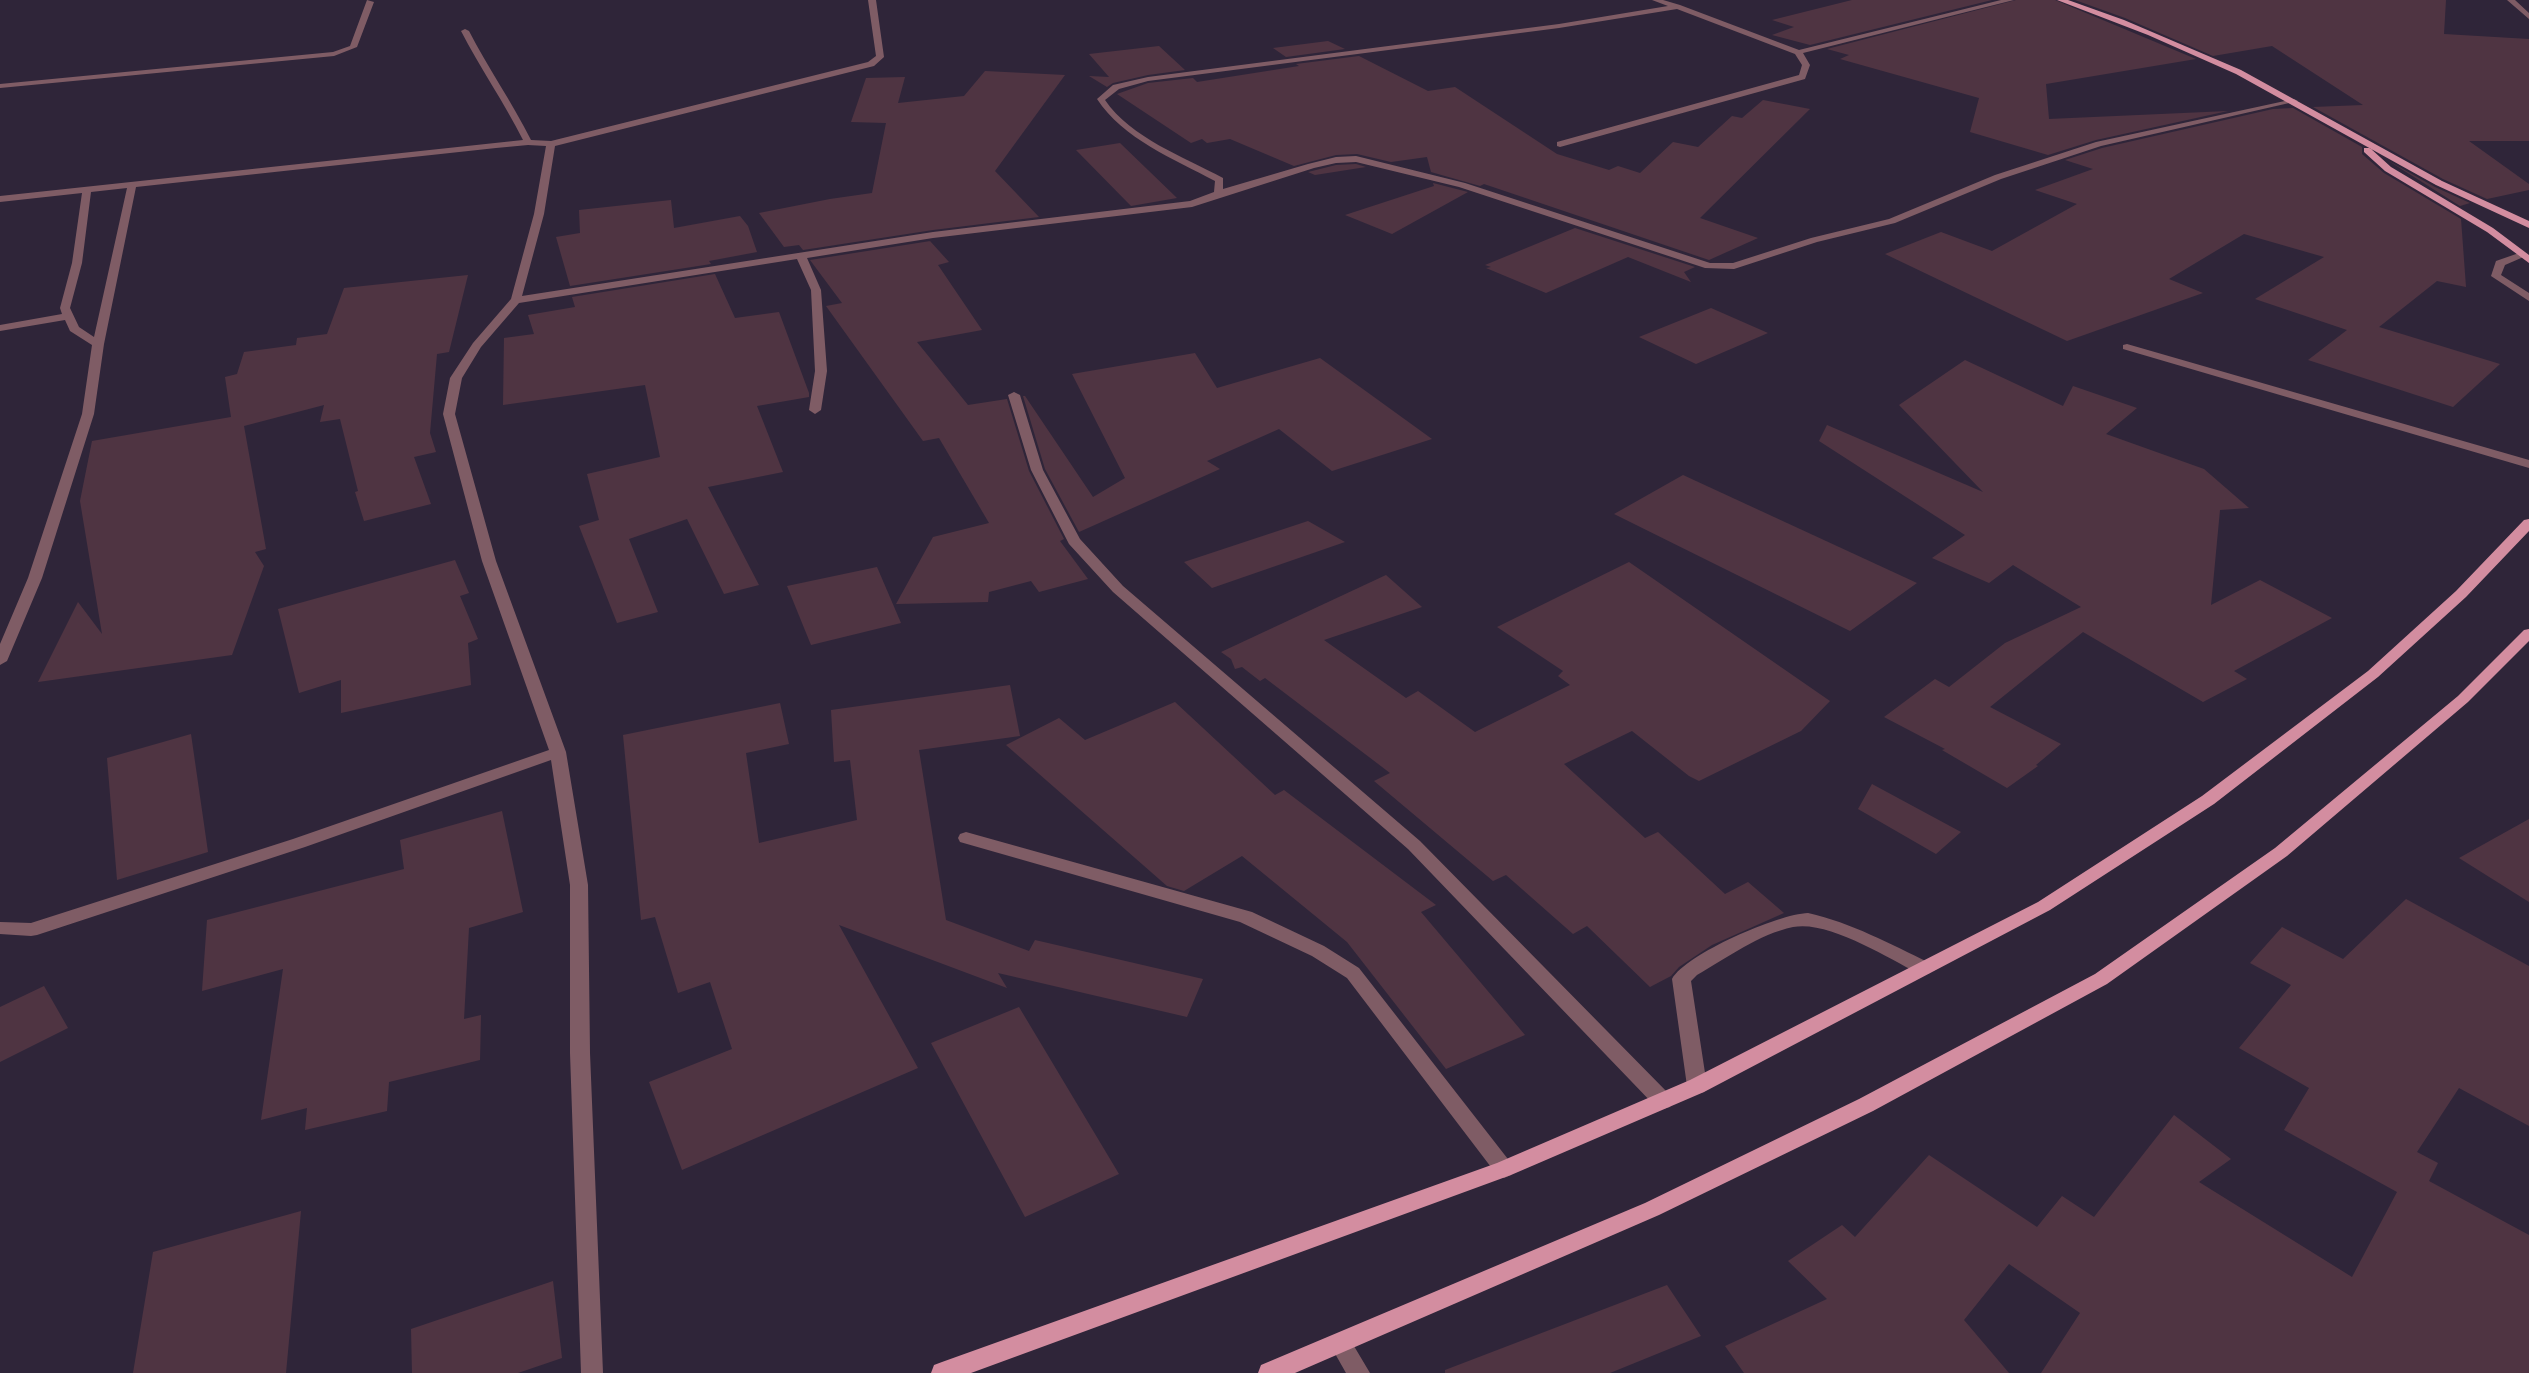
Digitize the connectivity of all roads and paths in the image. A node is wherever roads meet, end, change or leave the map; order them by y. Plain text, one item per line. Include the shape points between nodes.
1 (872, 0) edge
2 (1656, 0) edge
3 (2010, 0) edge
4 (2061, 0) edge
5 (2511, 0) edge
6 (370, 2) dead end
7 (1677, 7) junction
8 (2529, 17) edge
9 (465, 31) dead end
10 (1798, 52) junction
11 (0, 86) edge
12 (2294, 101) junction
13 (2350, 134) junction
14 (528, 142) junction
15 (551, 144) junction
16 (1560, 144) dead end
17 (132, 185) junction
18 (87, 190) junction
19 (1218, 194) junction
20 (0, 199) edge
21 (2529, 225) edge
22 (801, 256) junction
23 (2526, 258) edge
24 (2529, 298) edge
25 (516, 300) junction
26 (68, 316) junction
27 (0, 328) edge
28 (98, 344) junction
29 (2127, 346) dead end
30 (1014, 395) dead end
31 (815, 411) dead end
32 (2529, 464) edge
33 (2529, 523) edge
34 (2529, 633) edge
35 (0, 661) edge
36 (558, 752) junction
37 (966, 838) dead end
38 (0, 928) edge
39 (1924, 968) junction
40 (1697, 1086) junction
41 (1663, 1101) junction
42 (1504, 1169) junction
43 (1340, 1343) junction
44 (592, 1373) edge
45 (942, 1373) edge
46 (1269, 1373) edge
47 (1359, 1373) edge

1 - 15 street via 880,57 871,64
2 - 7 street
3 - 10 street
4 - 12 main road via 2206,57
5 - 8 street
6 - 11 street via 353,47 334,54
7 - 10 street
7 - 19 street via 1148,80 1116,87 1101,99 1125,126 1220,180
9 - 14 street via 506,97
10 - 16 street via 1806,65 1802,76
12 - 13 main road
12 - 19 street via 2099,144 1998,177 1892,221 1814,240 1734,266 1696,263 1462,185 1356,159 1311,166
13 - 21 main road
13 - 23 main road via 2388,169 2490,230
14 - 15 street
14 - 17 street
15 - 25 street
17 - 18 street
17 - 28 street
18 - 20 street
18 - 26 street via 77,263 65,309
19 - 22 street via 1192,204 933,235
22 - 25 street
22 - 31 street via 816,290 821,371
23 - 24 street via 2500,262 2496,276
25 - 36 street via 477,345 456,378 449,414 489,561
26 - 27 street
26 - 28 street via 74,328
28 - 35 street via 88,414 35,578
29 - 32 street
30 - 41 street via 1037,470 1074,541 1118,589 1414,845
33 - 39 main road via 2461,594 2373,674 2208,800 2044,906
34 - 43 main road via 2463,699 2281,852 2101,979 1866,1105 1653,1209
36 - 38 street via 299,843 32,930
36 - 44 street via 579,885 580,1053
37 - 42 street via 1246,917 1318,951 1353,973
39 - 40 main road
39 - 40 street via 1824,922 1797,919 1768,929 1691,970 1682,980
40 - 41 main road
41 - 42 main road
42 - 45 main road
43 - 46 main road
43 - 47 street

